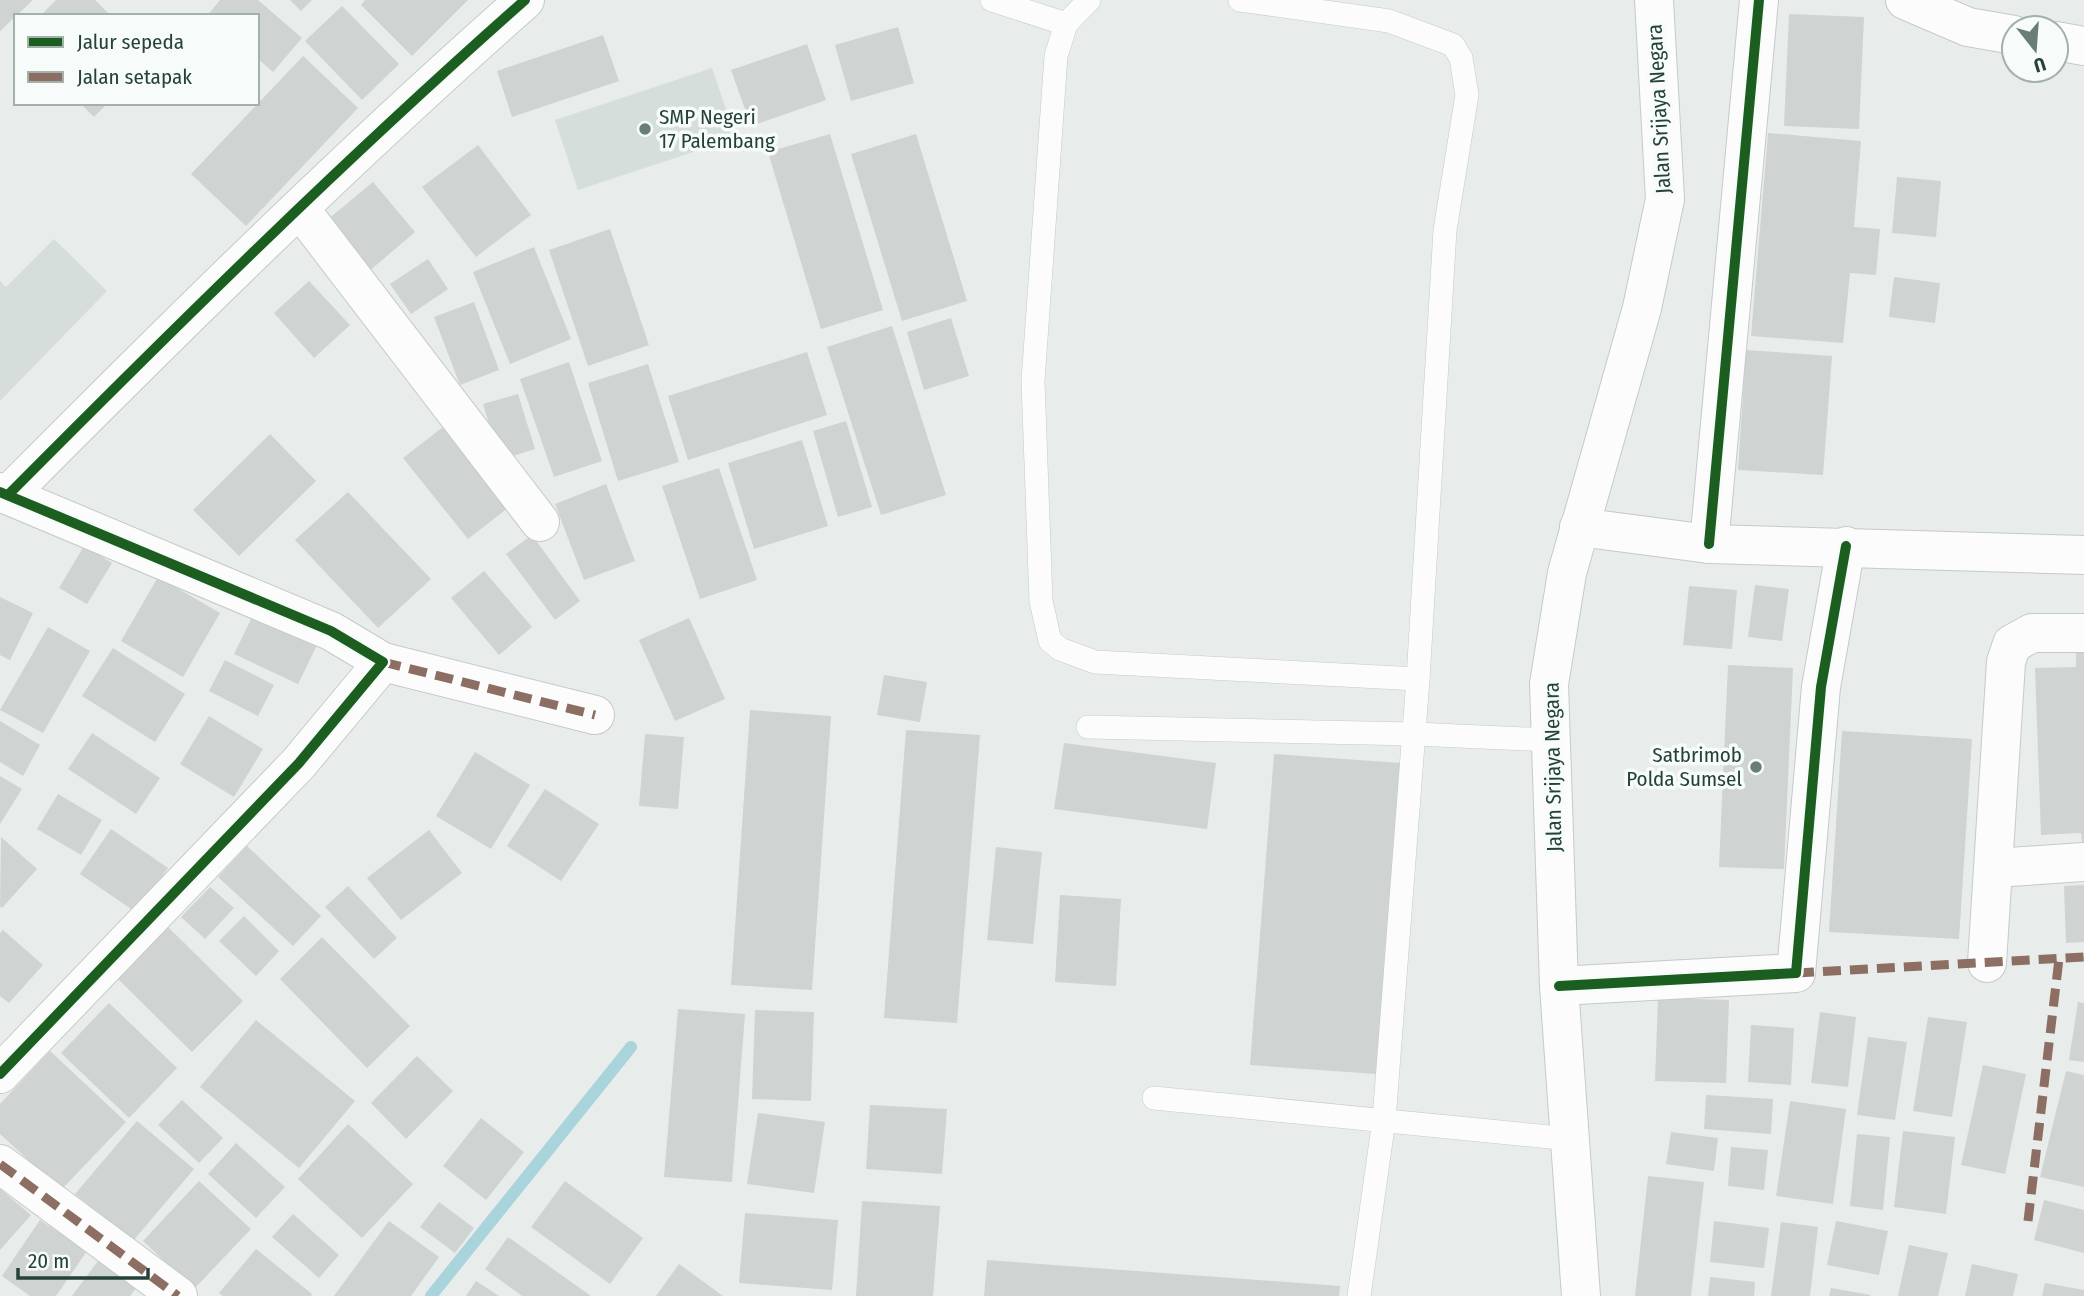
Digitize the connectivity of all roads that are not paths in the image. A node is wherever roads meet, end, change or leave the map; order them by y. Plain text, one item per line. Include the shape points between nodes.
1 (525, 0) edge
2 (992, 0) edge
3 (1089, 0) edge
4 (1240, 0) edge
5 (1654, 0) edge
6 (1759, 0) edge
7 (1905, 0) edge
8 (1066, 24) junction
9 (2000, 33) edge
10 (300, 209) junction
11 (4, 494) edge
12 (540, 522) dead end
13 (1579, 527) junction
14 (1709, 544) junction
15 (1846, 547) junction
16 (2084, 555) edge
17 (2084, 633) edge
18 (383, 662) junction
19 (1418, 679) junction
20 (595, 715) dead end
21 (1088, 727) dead end
22 (1414, 734) junction
23 (1551, 740) junction
24 (2084, 862) edge
25 (1994, 868) junction
26 (1987, 963) dead end
27 (1559, 986) junction
28 (0, 1074) edge
29 (1154, 1098) dead end
30 (1384, 1120) junction
31 (1570, 1139) junction
32 (0, 1164) edge
33 (178, 1296) edge
34 (1359, 1296) edge
35 (1581, 1296) edge

1 - 10 street
2 - 8 lane
3 - 8 lane
4 - 19 lane via 1389,21 1453,45 1461,58 1467,95 1445,230
5 - 13 street, Jalan Srijaya Negara via 1664,199 1642,308
6 - 14 street
7 - 9 street via 1968,27
8 - 19 lane via 1056,56 1033,381 1041,601 1050,641 1094,662
10 - 11 street
10 - 12 street
11 - 18 street via 331,631
13 - 14 street
13 - 23 street, Jalan Srijaya Negara via 1549,684
14 - 15 street
15 - 16 street
15 - 27 street via 1821,687 1796,973
17 - 25 street via 2032,634 2012,644 2006,662
18 - 20 street
18 - 28 street via 299,763
19 - 22 lane
21 - 22 lane
22 - 23 lane
22 - 30 lane
23 - 27 street, Jalan Srijaya Negara
24 - 25 street
25 - 26 street
27 - 31 street, Jalan Srijaya Negara
29 - 30 lane
30 - 31 lane
30 - 34 lane
31 - 35 street, Jalan Srijaya Negara
32 - 33 street

